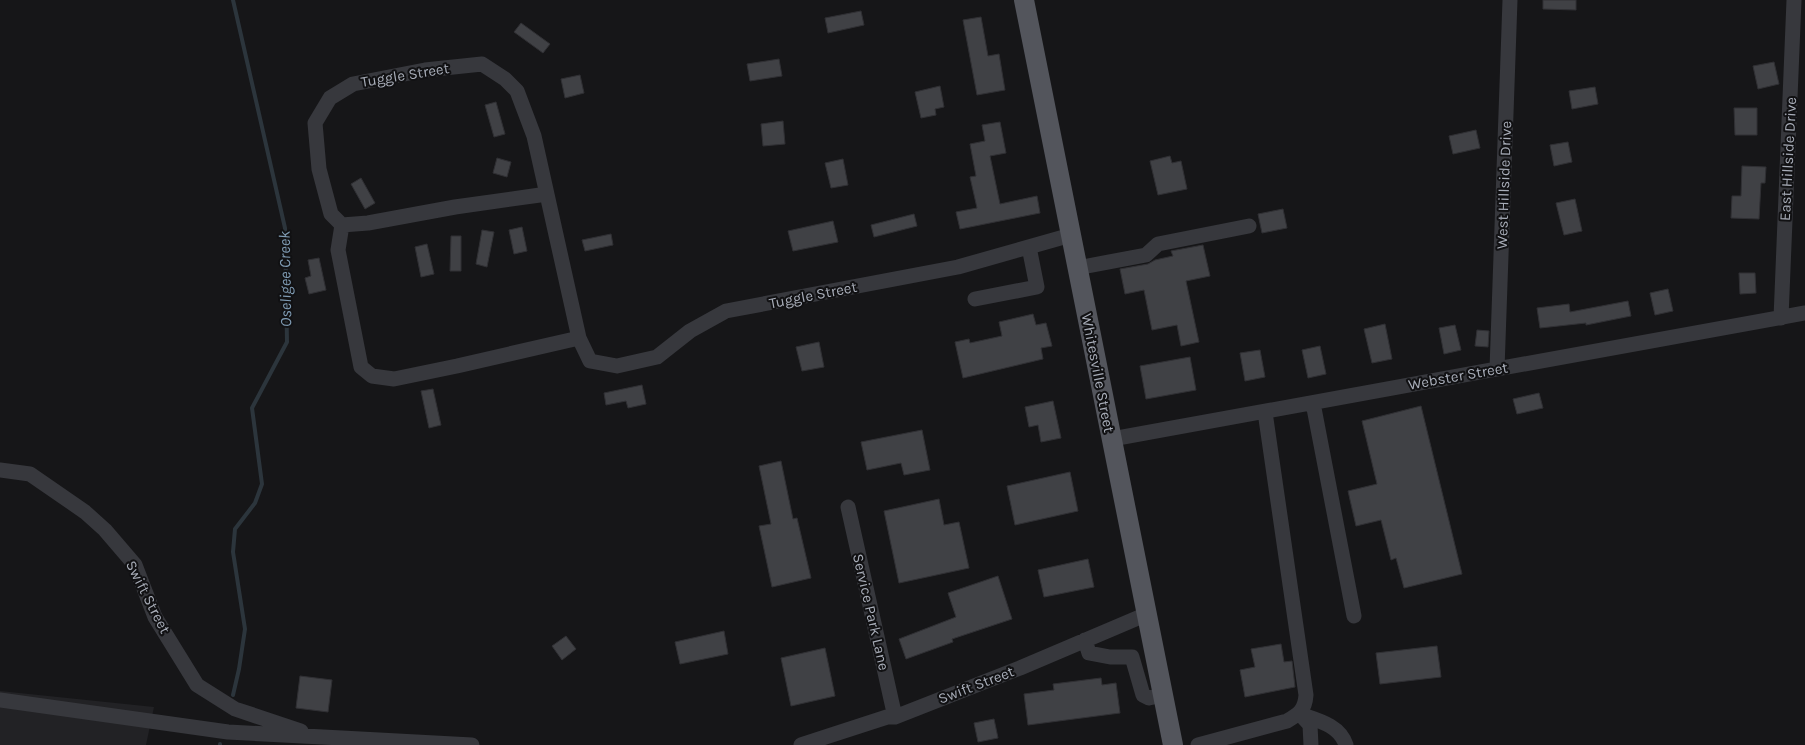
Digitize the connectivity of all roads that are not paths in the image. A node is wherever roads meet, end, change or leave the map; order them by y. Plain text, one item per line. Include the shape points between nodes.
1 (1024, 0) edge
2 (1510, 0) edge
3 (1794, 0) edge
4 (547, 194) junction
5 (342, 225) junction
6 (1249, 226) dead end
7 (1071, 235) junction
8 (1029, 247) junction
9 (1078, 268) junction
10 (975, 299) dead end
11 (1805, 313) edge
12 (1780, 318) junction
13 (580, 338) junction
14 (1497, 369) junction
15 (1313, 403) junction
16 (1265, 412) junction
17 (1112, 439) junction
18 (0, 470) edge
19 (848, 507) dead end
20 (1147, 614) junction
21 (1354, 616) dead end
22 (1085, 640) junction
23 (1163, 695) junction
24 (0, 700) edge
25 (1300, 714) junction
26 (895, 716) junction
27 (319, 737) junction
28 (1214, 743) edge
29 (472, 745) edge
30 (800, 745) edge
31 (1173, 745) edge
32 (1198, 745) edge
33 (1311, 745) edge
34 (1346, 745) edge

1 - 7 main road, Whitesville Street
2 - 14 street, West Hillside Drive
3 - 12 street, East Hillside Drive
4 - 5 street
4 - 5 street, Tuggle Street via 534,136 517,91 482,64 425,70 353,84 330,98 316,123 320,169 332,214
4 - 13 street, Tuggle Street
5 - 13 street via 338,250 361,367 372,376 394,379
6 - 9 street via 1158,244 1146,255
7 - 8 street, Tuggle Street
7 - 9 main road, Whitesville Street
8 - 10 street via 1037,287
8 - 13 street, Tuggle Street via 958,267 726,311 690,331 657,357 617,366 590,361
9 - 17 main road, Whitesville Street
11 - 12 street, Webster Street
12 - 14 street, Webster Street
14 - 15 street, Webster Street
15 - 16 street, Webster Street
15 - 21 street
16 - 17 street, Webster Street
16 - 25 street via 1306,695
17 - 20 main road, Whitesville Street
18 - 27 street, Swift Street via 30,474 86,512 105,530 135,565 155,617 197,685 236,709
19 - 26 street, Service Park Lane
20 - 22 street, Swift Street
20 - 23 main road, Whitesville Street
22 - 23 street via 1089,653 1132,657 1143,695 1149,698
22 - 26 street, Swift Street
23 - 31 main road, Whitesville Street
24 - 27 street, Swift Street via 228,732
25 - 28 street
25 - 33 street via 1310,725
25 - 34 street via 1328,724 1344,738
26 - 30 street, Swift Street
27 - 29 street, Swift Street
28 - 32 street

